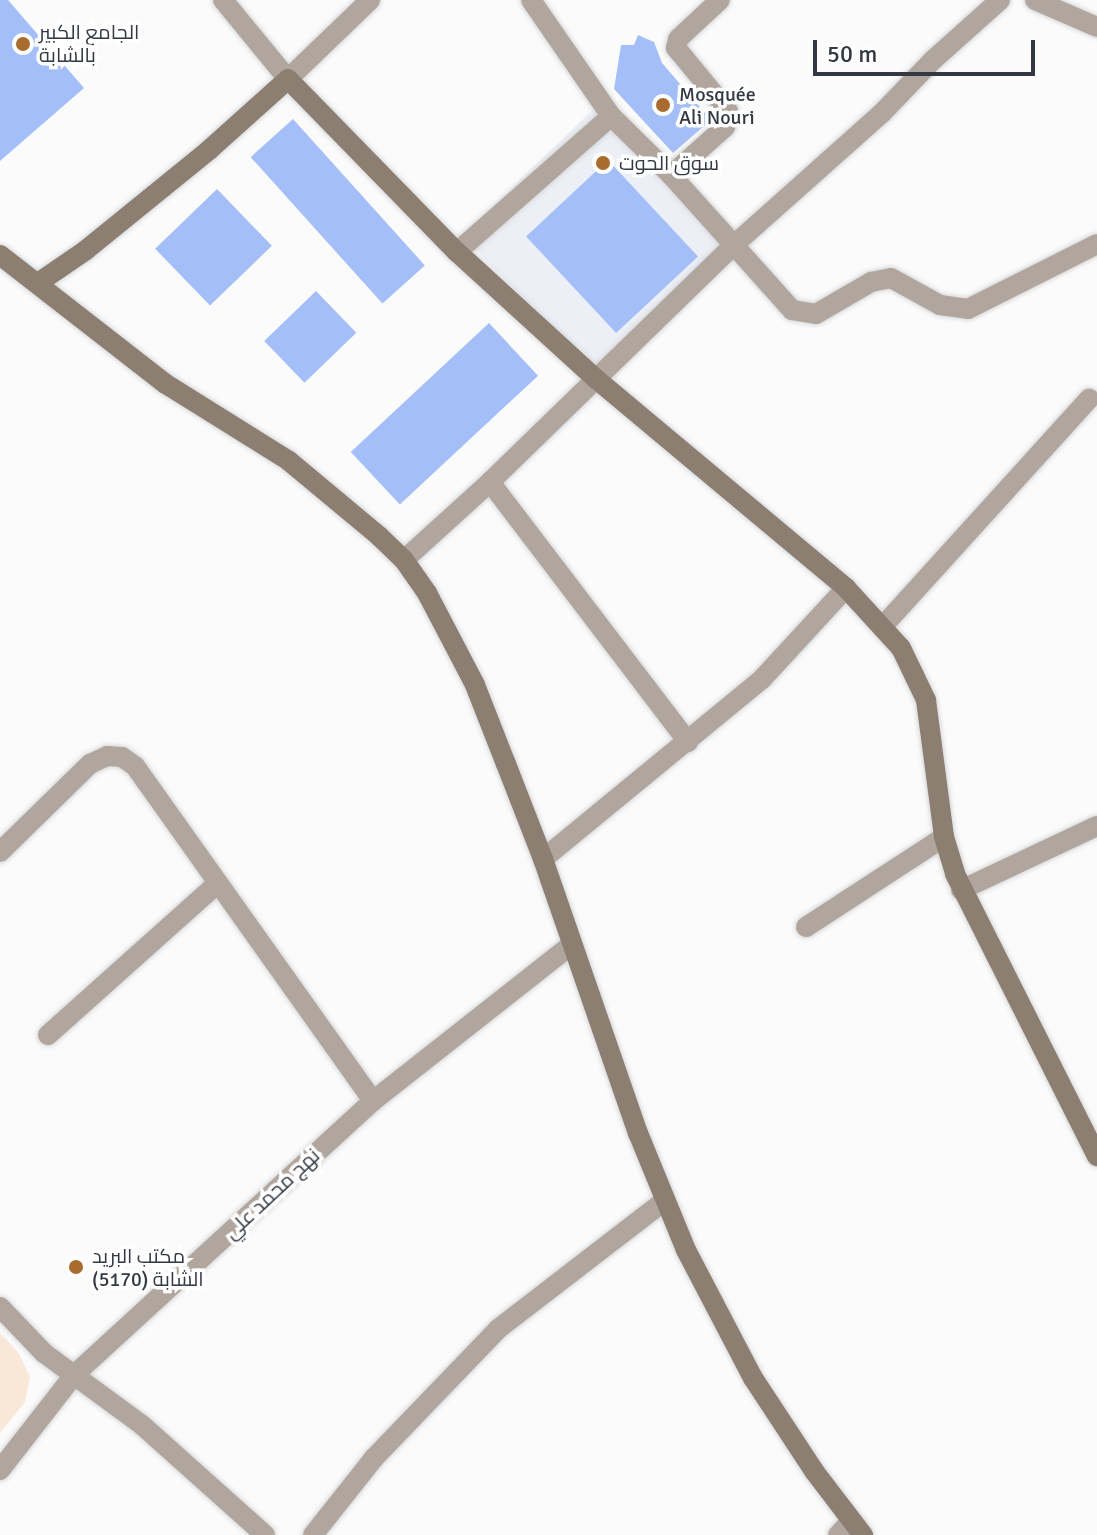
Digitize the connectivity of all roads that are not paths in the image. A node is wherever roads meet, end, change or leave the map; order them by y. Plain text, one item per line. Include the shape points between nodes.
1 (223, 0) edge
2 (370, 0) edge
3 (531, 0) edge
4 (720, 0) edge
5 (1000, 0) edge
6 (1035, 0) edge
7 (1097, 27) edge
8 (288, 79) junction
9 (611, 116) junction
10 (671, 175) junction
11 (735, 244) junction
12 (1097, 244) edge
13 (457, 252) junction
14 (0, 255) edge
15 (38, 283) junction
16 (595, 378) junction
17 (1089, 399) dead end
18 (490, 482) junction
19 (404, 560) junction
20 (846, 588) junction
21 (883, 626) junction
22 (688, 742) junction
23 (1097, 826) edge
24 (944, 837) junction
25 (0, 852) edge
26 (543, 859) junction
27 (218, 883) junction
28 (961, 890) junction
29 (806, 927) dead end
30 (571, 945) junction
31 (48, 1035) dead end
32 (373, 1101) junction
33 (1097, 1156) edge
34 (663, 1202) junction
35 (0, 1307) edge
36 (74, 1375) junction
37 (0, 1470) edge
38 (851, 1530) edge
39 (265, 1535) edge
40 (313, 1535) edge

1 - 8 street
2 - 8 street
3 - 9 street
4 - 10 street via 678,39 676,48 728,111 728,118 725,127
5 - 11 street
6 - 7 street
8 - 13 street
8 - 15 street via 198,160
9 - 10 street
9 - 13 street
10 - 11 street
11 - 12 street via 779,299 805,315 829,309 880,279 904,283 940,305 968,309
11 - 16 street
13 - 16 street
14 - 15 street
15 - 19 street via 166,384 289,461
16 - 18 street
16 - 20 street
17 - 21 street
18 - 19 street
18 - 22 street
19 - 26 street via 475,685
20 - 21 street
20 - 22 street via 762,679
21 - 24 street via 901,648 926,700
22 - 26 street
23 - 28 street
24 - 28 street
24 - 29 street
25 - 27 street via 90,764 107,756 122,757 147,780
26 - 30 street
27 - 31 street
27 - 32 street
28 - 33 street
30 - 32 street, نهج محمد علي
30 - 34 street
32 - 36 street, نهج محمد علي
34 - 38 street via 720,1321
34 - 40 street via 498,1329 374,1458
35 - 36 street via 44,1353
36 - 37 street, نهج محمد علي
36 - 39 street via 142,1425

